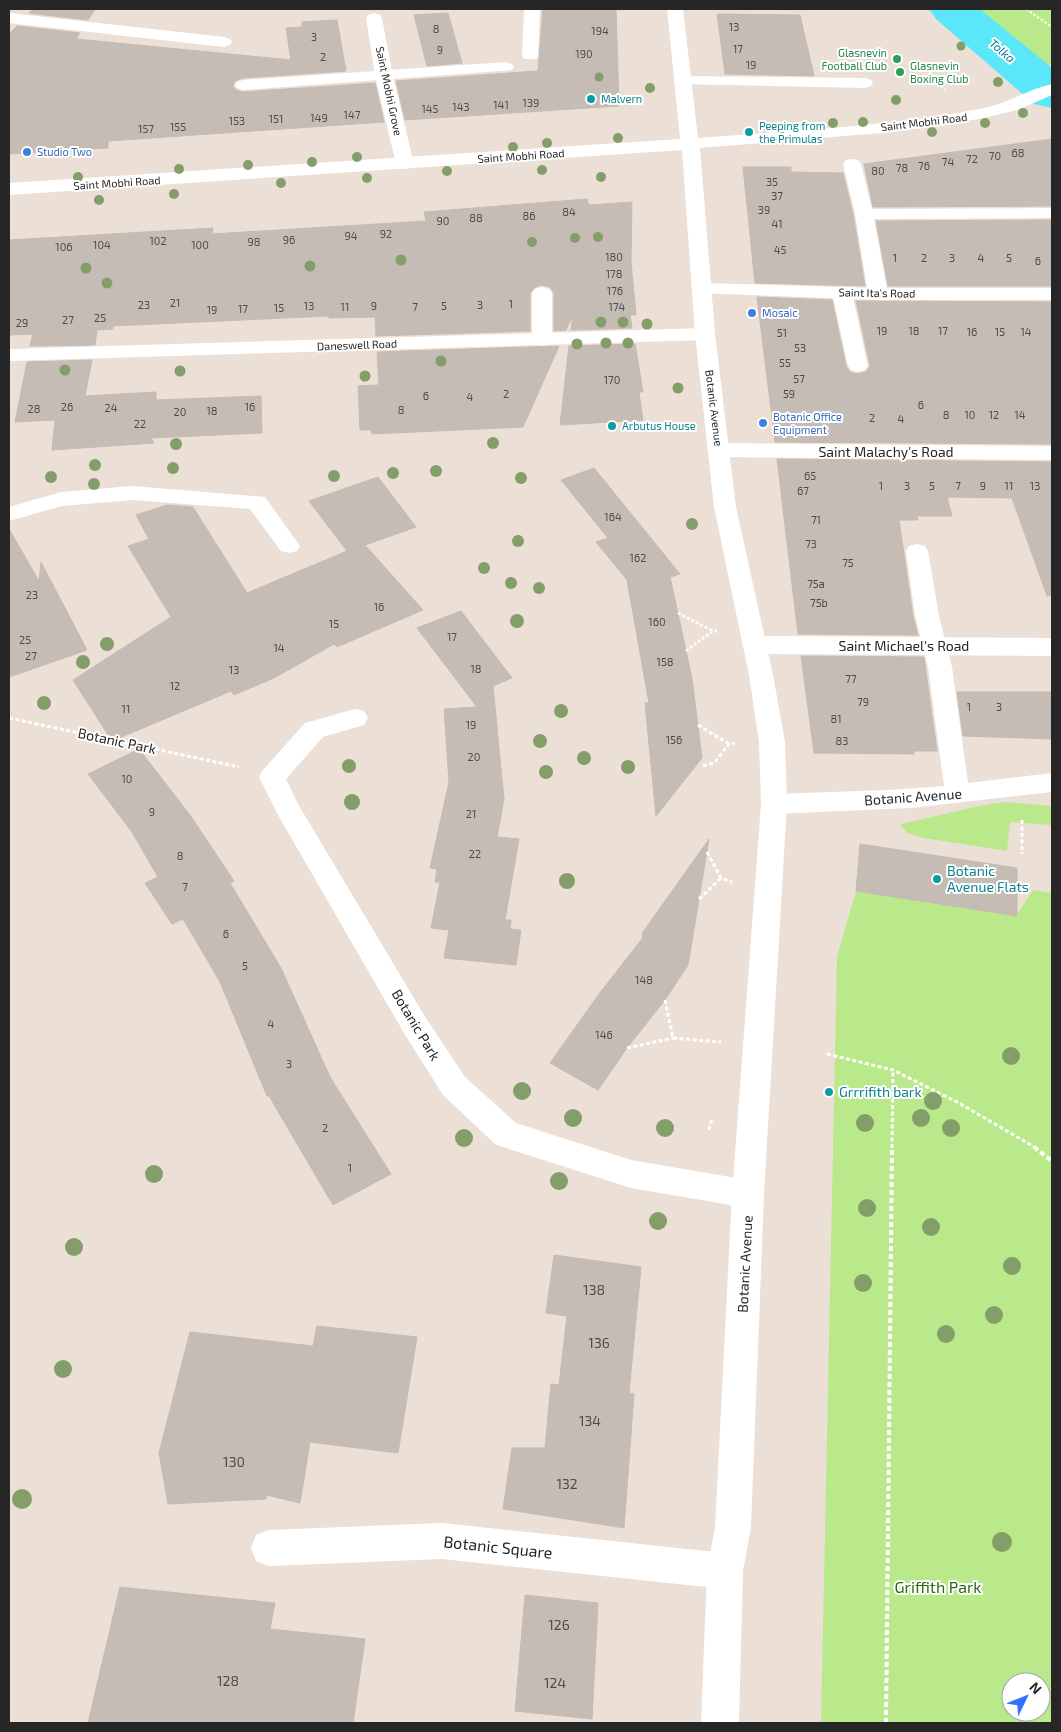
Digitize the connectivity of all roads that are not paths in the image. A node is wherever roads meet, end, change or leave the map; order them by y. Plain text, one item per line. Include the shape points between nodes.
1 (532, 9) edge
2 (675, 9) edge
3 (9, 18) edge
4 (374, 18) dead end
5 (224, 42) dead end
6 (530, 56) dead end
7 (506, 67) dead end
8 (384, 76) junction
9 (682, 81) junction
10 (865, 83) dead end
11 (243, 85) dead end
12 (1052, 89) edge
13 (691, 144) junction
14 (405, 164) junction
15 (852, 164) dead end
16 (9, 190) edge
17 (1052, 213) edge
18 (864, 214) junction
19 (702, 289) junction
20 (542, 293) dead end
21 (842, 293) junction
22 (878, 294) junction
23 (1052, 294) edge
24 (705, 334) junction
25 (542, 340) junction
26 (9, 355) edge
27 (858, 366) dead end
28 (719, 450) junction
29 (1052, 453) edge
30 (9, 514) edge
31 (289, 546) dead end
32 (917, 552) dead end
33 (756, 645) junction
34 (935, 646) junction
35 (1052, 647) edge
36 (354, 718) dead end
37 (1052, 783) edge
38 (958, 794) junction
39 (774, 804) junction
40 (748, 1194) junction
41 (269, 1548) dead end
42 (725, 1571) junction
43 (720, 1723) edge

1 - 6 lane
2 - 9 street, Botanic Avenue
3 - 5 lane
4 - 8 street, Saint Mobhi Grove
7 - 8 lane
8 - 11 lane
8 - 14 street, Saint Mobhi Grove
9 - 10 lane
9 - 13 street, Botanic Avenue
12 - 13 street, Saint Mobhi Road via 985,113 943,121
13 - 14 street, Saint Mobhi Road
13 - 19 street, Botanic Avenue
14 - 16 street, Saint Mobhi Road
15 - 18 lane
17 - 18 lane
18 - 22 lane
19 - 21 street, Saint Ita's Road
19 - 24 street, Botanic Avenue
20 - 25 lane
21 - 22 street, Saint Ita's Road
21 - 27 lane
22 - 23 street, Saint Ita's Road
24 - 25 street, Daneswell Road
24 - 28 street, Botanic Avenue
25 - 26 street, Daneswell Road
28 - 29 street, Saint Malachy's Road
28 - 33 street, Botanic Avenue via 725,507
30 - 31 lane via 61,499 132,493 256,502
32 - 34 lane
33 - 34 street, Saint Michael's Road
33 - 39 street, Botanic Avenue via 772,742
34 - 35 street, Saint Michael's Road
34 - 38 lane
36 - 40 street, Botanic Park via 314,730 272,777 414,1024 454,1086 506,1134 631,1174
37 - 38 lane, Botanic Avenue
38 - 39 lane, Botanic Avenue via 895,800
39 - 40 street, Botanic Avenue
40 - 42 street, Botanic Avenue via 733,1527
41 - 42 street, Botanic Square via 442,1540
42 - 43 street, Botanic Avenue

